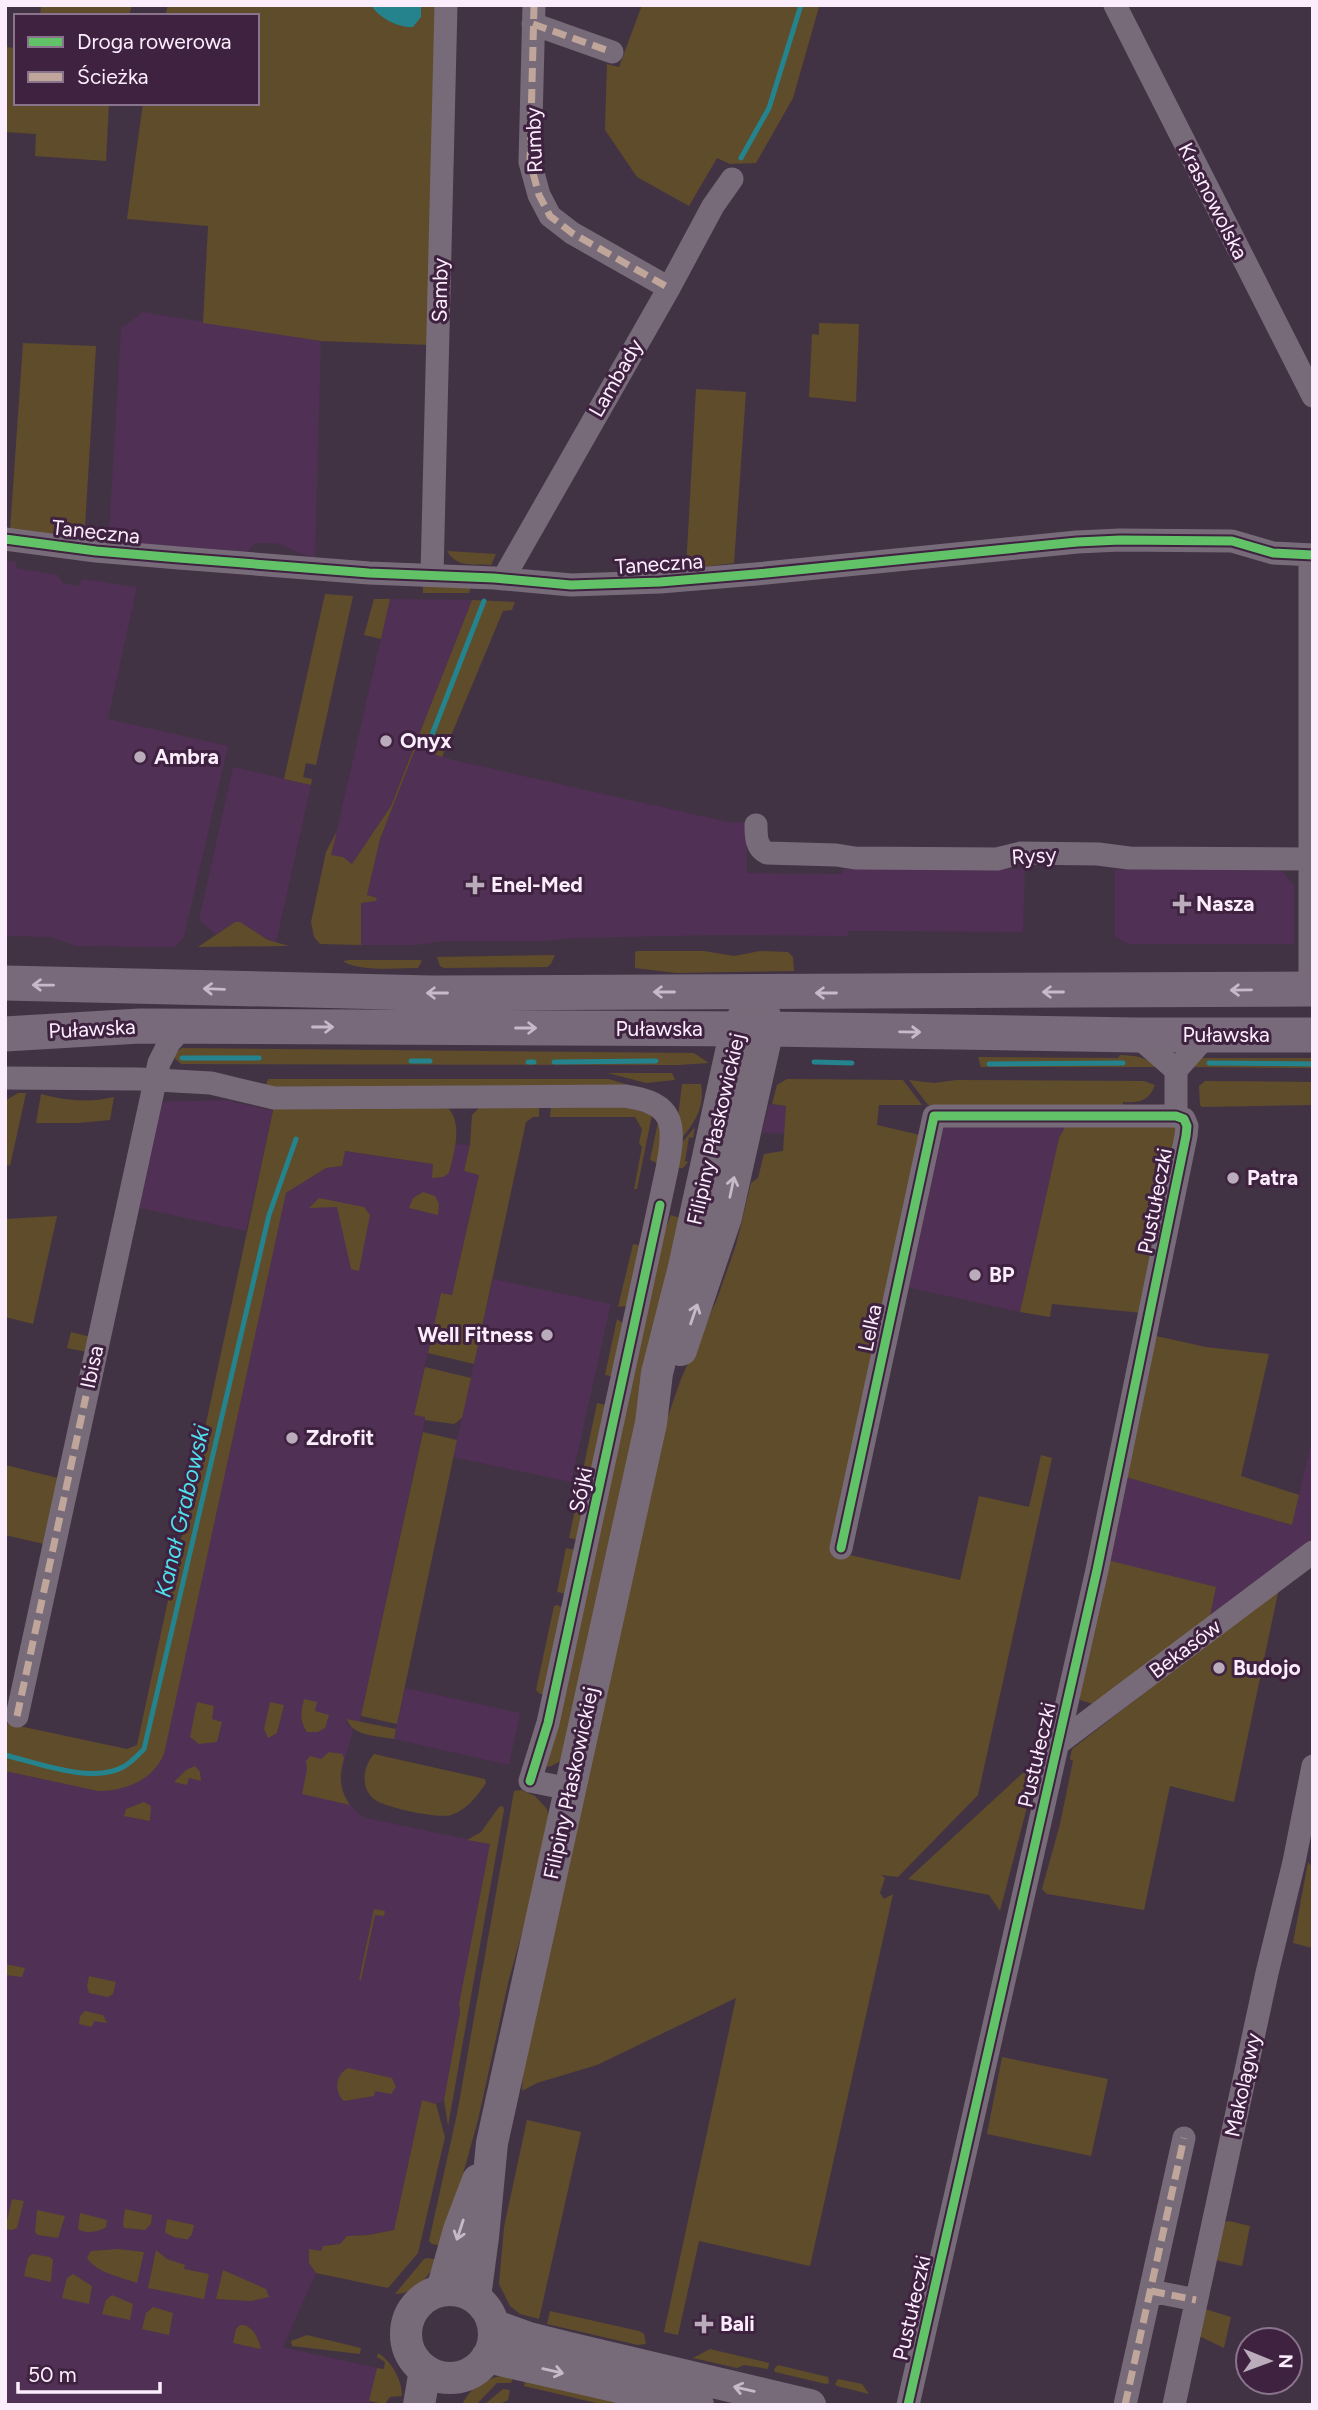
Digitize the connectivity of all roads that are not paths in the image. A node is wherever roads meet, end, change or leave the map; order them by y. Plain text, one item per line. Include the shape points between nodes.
1 (446, 5) edge
2 (1115, 5) edge
3 (534, 15) edge
4 (612, 52) dead end
5 (732, 179) dead end
6 (669, 288) junction
7 (1313, 396) edge
8 (5, 539) edge
9 (1311, 555) edge
10 (432, 575) junction
11 (503, 579) junction
12 (756, 825) dead end
13 (1311, 859) junction
14 (5, 983) edge
15 (1311, 989) edge
16 (759, 992) junction
17 (184, 1026) junction
18 (752, 1029) junction
19 (5, 1034) edge
20 (1208, 1034) junction
21 (1136, 1035) junction
22 (1313, 1035) edge
23 (1176, 1070) junction
24 (5, 1078) edge
25 (155, 1081) junction
26 (1176, 1116) junction
27 (660, 1205) junction
28 (697, 1212) junction
29 (651, 1423) junction
30 (841, 1548) dead end
31 (1313, 1552) edge
32 (17, 1716) dead end
33 (1056, 1745) junction
34 (1313, 1766) edge
35 (570, 1789) junction
36 (1184, 2138) dead end
37 (492, 2143) junction
38 (442, 2290) junction
39 (1151, 2291) junction
40 (475, 2297) junction
41 (1196, 2300) junction
42 (493, 2325) junction
43 (487, 2357) junction
44 (425, 2370) junction
45 (454, 2391) edge
46 (656, 2400) edge
47 (419, 2405) edge
48 (698, 2405) edge
49 (810, 2405) edge
50 (908, 2405) edge
51 (1125, 2405) edge
52 (1174, 2405) edge

1 - 10 street, Samby
2 - 7 street, Krasnowolska
3 - 4 street
3 - 6 street, Rumby via 530,162 539,195 550,216 572,233
5 - 6 street, Lambady
6 - 11 street, Lambady
8 - 10 street, Taneczna via 108,552
9 - 11 street, Taneczna via 1268,552 1232,541 1121,540 660,582 571,585
9 - 13 street
10 - 11 street, Taneczna
12 - 13 street, Rysy via 760,848 767,853 855,858 997,859 1021,853 1098,853 1129,858
13 - 15 street
16 -> 14 main road, Puławska via 405,993
15 -> 16 main road, Puławska
16 - 18 main road, Filipiny Płaskowickiej
17 -> 18 main road, Puławska
17 - 19 main road, Puławska
17 - 25 street, Ibisa via 169,1043
18 -> 21 main road, Puławska
18 - 28 main road, Filipiny Płaskowickiej
29 -> 18 main road, Filipiny Płaskowickiej via 681,1351 726,1217
20 - 21 main road, Puławska
20 - 22 main road, Puławska
20 - 23 street
21 - 23 street
23 - 26 street, Pustułeczki
24 - 25 street
25 - 27 street, Sójki via 211,1083 274,1098 642,1098 658,1106 672,1126
25 - 32 street, Ibisa
26 - 30 street, Lelka via 934,1116
26 - 33 street, Pustułeczki via 1184,1119 1186,1136 1124,1445
27 - 28 street
27 - 35 street, Sójki via 548,1723 530,1781
28 - 29 main road, Filipiny Płaskowickiej via 657,1373
29 - 35 main road, Filipiny Płaskowickiej
31 - 33 street, Bekasów
33 - 50 street, Pustułeczki
34 - 41 street, Makolągwy
35 - 37 main road, Filipiny Płaskowickiej
36 - 39 street
37 -> 38 main road, Filipiny Płaskowickiej
37 - 40 main road, Filipiny Płaskowickiej
38 - 40 main road
38 - 44 main road via 416,2305 407,2323 409,2351
39 - 41 street
39 - 51 street
40 - 42 main road
41 - 52 street, Makolągwy
42 - 43 main road
49 -> 42 main road via 529,2338
43 - 45 main road
43 -> 46 main road
44 - 45 main road via 441,2377
44 - 47 main road
46 - 48 main road

